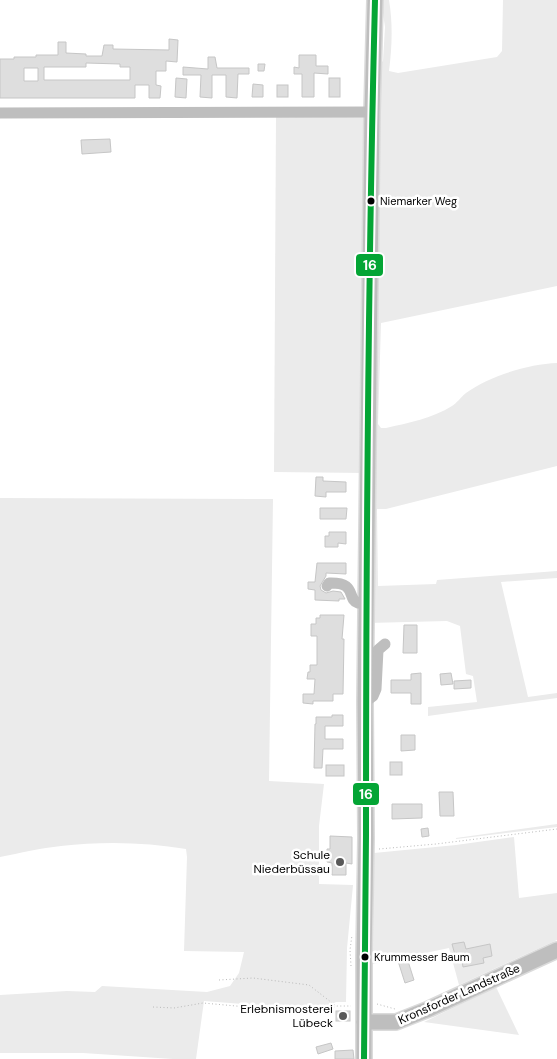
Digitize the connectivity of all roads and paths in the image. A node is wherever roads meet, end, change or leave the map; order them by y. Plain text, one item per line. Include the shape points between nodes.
1 (375, 0) edge
2 (372, 112) junction
3 (0, 113) edge
4 (327, 586) dead end
5 (367, 603) junction
6 (385, 644) dead end
7 (365, 702) junction
8 (557, 829) edge
9 (366, 850) junction
10 (557, 950) edge
11 (219, 980) dead end
12 (337, 1006) junction
13 (364, 1006) junction
14 (153, 1007) dead end
15 (364, 1022) junction
16 (364, 1059) edge

1 - 2 main road
2 - 3 street
2 - 5 main road
4 - 5 street via 329,583 342,583 355,601
5 - 7 main road
6 - 7 street via 378,650 376,690
7 - 9 main road
8 - 9 path
9 - 13 main road
10 - 15 main road, Kronsforder Landstraße via 396,1022
11 - 12 path via 252,978 309,985
12 - 13 path
12 - 14 path via 324,1011 204,1004
13 - 15 main road
15 - 16 main road

